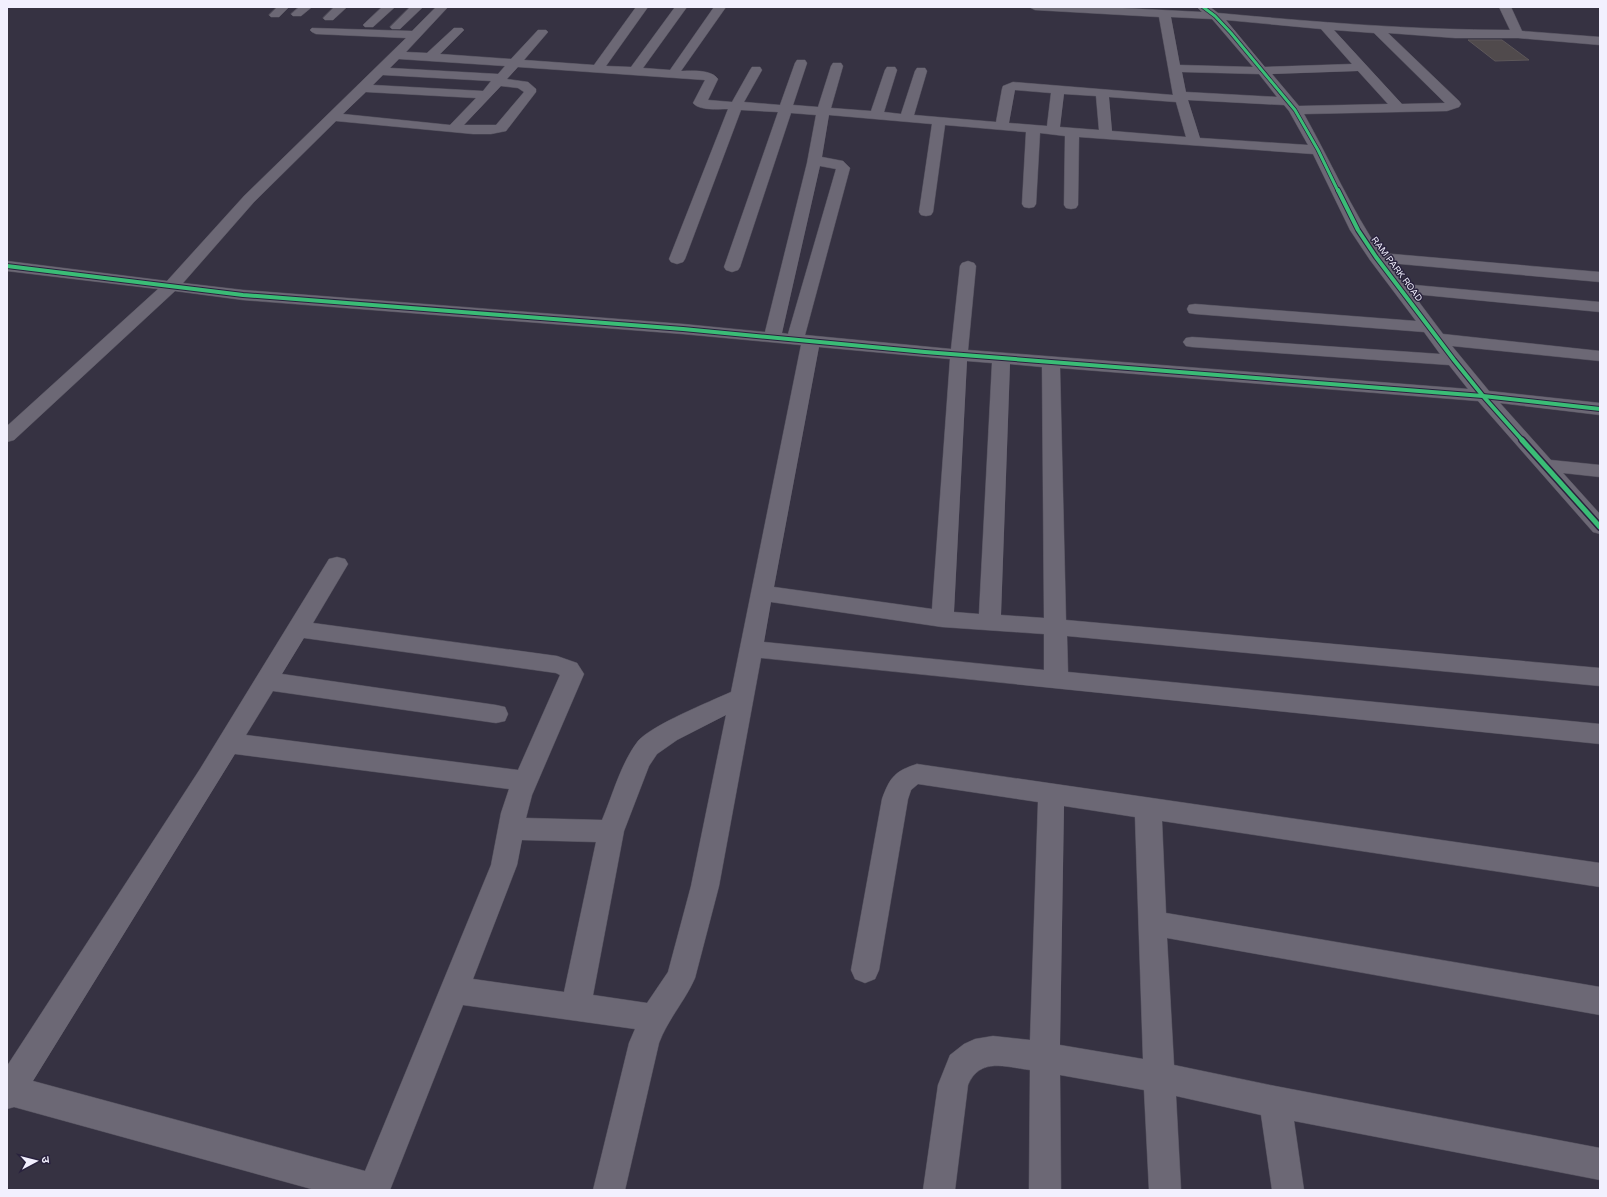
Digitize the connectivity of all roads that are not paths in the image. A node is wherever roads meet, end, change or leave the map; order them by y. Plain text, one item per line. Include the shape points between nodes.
1 (341, 7) edge
2 (389, 7) edge
3 (417, 7) edge
4 (442, 7) edge
5 (642, 7) edge
6 (682, 7) edge
7 (720, 7) edge
8 (1035, 7) edge
9 (1505, 7) edge
10 (1211, 10) edge
11 (1164, 13) junction
12 (329, 18) dead end
13 (369, 25) dead end
14 (1324, 26) junction
15 (396, 27) dead end
16 (316, 30) dead end
17 (458, 30) dead end
18 (1378, 30) junction
19 (542, 32) dead end
20 (1518, 34) junction
21 (415, 36) junction
22 (1600, 41) edge
23 (396, 55) junction
24 (430, 57) junction
25 (515, 63) junction
26 (802, 63) dead end
27 (837, 66) dead end
28 (1362, 67) junction
29 (1175, 68) junction
30 (597, 69) junction
31 (756, 70) dead end
32 (891, 70) dead end
33 (1262, 70) junction
34 (921, 71) dead end
35 (379, 72) junction
36 (634, 72) junction
37 (673, 74) junction
38 (499, 80) junction
39 (363, 88) junction
40 (1058, 89) junction
41 (1102, 93) junction
42 (486, 95) junction
43 (1181, 98) junction
44 (736, 106) junction
45 (1291, 106) junction
46 (1398, 108) junction
47 (785, 109) junction
48 (823, 111) junction
49 (876, 116) junction
50 (333, 117) junction
51 (906, 119) junction
52 (939, 122) junction
53 (1002, 127) junction
54 (454, 128) junction
55 (1033, 129) junction
56 (1053, 130) junction
57 (1072, 132) junction
58 (1106, 135) junction
59 (1195, 142) junction
60 (1318, 150) junction
61 (815, 161) junction
62 (1029, 204) dead end
63 (1071, 205) dead end
64 (926, 212) dead end
65 (1376, 257) junction
66 (677, 259) dead end
67 (7, 266) edge
68 (968, 266) dead end
69 (732, 267) dead end
70 (1580, 275) junction
71 (1600, 277) edge
72 (171, 286) junction
73 (1400, 288) junction
74 (1195, 309) dead end
75 (1598, 309) edge
76 (1434, 333) junction
77 (772, 337) junction
78 (803, 340) junction
79 (1192, 342) dead end
80 (959, 355) junction
81 (1600, 356) edge
82 (1002, 358) junction
83 (1454, 360) junction
84 (1051, 362) junction
85 (1482, 396) junction
86 (1600, 409) edge
87 (7, 436) edge
88 (1544, 465) junction
89 (1600, 471) edge
90 (1600, 527) edge
91 (337, 564) dead end
92 (762, 593) junction
93 (942, 618) junction
94 (990, 622) junction
95 (1055, 627) junction
96 (298, 629) junction
97 (751, 649) junction
98 (1600, 677) edge
99 (1056, 680) junction
100 (267, 681) junction
101 (742, 697) junction
102 (496, 714) dead end
103 (1600, 734) edge
104 (229, 744) junction
105 (526, 781) junction
106 (1051, 794) junction
107 (1148, 808) junction
108 (511, 829) junction
109 (611, 831) junction
110 (1600, 876) edge
111 (1153, 923) junction
112 (865, 970) dead end
113 (455, 990) junction
114 (1600, 1001) edge
115 (576, 1006) junction
116 (654, 1018) junction
117 (1045, 1057) junction
118 (1159, 1077) junction
119 (8, 1092) edge
120 (1275, 1102) junction
121 (1600, 1164) edge
122 (374, 1190) edge
123 (609, 1190) edge
124 (939, 1190) edge
125 (1045, 1190) edge
126 (1165, 1190) edge
127 (1288, 1190) edge

1 - 12 street
2 - 13 street
3 - 15 street
4 - 21 street
5 - 30 street
6 - 36 street
7 - 37 street
8 - 11 street
9 - 20 street
10 - 11 street
10 - 14 street
10 - 33 street, RAM PARK ROAD
11 - 29 street
14 - 18 street
14 - 28 street
16 - 21 street
17 - 24 street
18 - 20 street
18 - 46 street via 1454,104 1447,107
19 - 25 street
20 - 22 street
21 - 23 street
23 - 24 street
23 - 35 street
24 - 25 street
25 - 30 street
25 - 38 street
26 - 47 street
27 - 48 street
28 - 33 street
28 - 46 street
29 - 33 street
29 - 43 street
30 - 36 street
31 - 44 street
32 - 49 street
33 - 45 street, RAM PARK ROAD
34 - 51 street
35 - 38 street
35 - 39 street
36 - 37 street
37 - 44 street via 710,77 712,79 701,104
38 - 42 street
38 - 54 street via 527,86 530,92 498,130
39 - 42 street
39 - 50 street
40 - 41 street
40 - 53 street via 1010,87
40 - 56 street
41 - 43 street
41 - 58 street
42 - 54 street
43 - 45 street
43 - 59 street
44 - 47 street
44 - 66 street
45 - 46 street
45 - 60 street, RAM PARK ROAD
47 - 48 street
47 - 69 street
48 - 49 street
48 - 61 street
49 - 51 street
50 - 54 street
50 - 72 street via 249,199
51 - 52 street
52 - 53 street
52 - 64 street
53 - 55 street
55 - 56 street
55 - 62 street
56 - 57 street
57 - 58 street
57 - 63 street
58 - 59 street
59 - 60 street
60 - 65 street, RAM PARK ROAD via 1358,230
61 - 77 street
61 - 78 street via 834,163 843,168
65 - 70 street
65 - 73 street, RAM PARK ROAD
67 - 72 street
68 - 80 street
70 - 71 street
70 - 75 street
72 - 77 street via 242,295
72 - 87 street
73 - 75 street
73 - 76 street, RAM PARK ROAD
74 - 76 street
76 - 81 street
76 - 83 street, RAM PARK ROAD
77 - 78 street
78 - 80 street
78 - 92 street
79 - 83 street
80 - 82 street
80 - 93 street
82 - 84 street
82 - 94 street
83 - 85 street, RAM PARK ROAD
84 - 85 street
84 - 95 street
85 - 86 street
85 - 88 street, RAM PARK ROAD
88 - 89 street
88 - 90 street, RAM PARK ROAD
91 - 96 street
92 - 93 street
92 - 97 street
93 - 94 street
94 - 95 street
95 - 98 street
95 - 99 street
96 - 100 street
96 - 105 street via 557,665 569,669 571,679
97 - 99 street
97 - 101 street
99 - 103 street
100 - 102 street
100 - 104 street
101 - 109 street via 668,733 648,747 638,762
101 - 116 street via 705,886 688,954 681,978
104 - 105 street
104 - 119 street
105 - 108 street
106 - 107 street
106 - 112 street via 917,774 906,778 899,787 895,799
106 - 117 street
107 - 110 street
107 - 111 street
108 - 109 street
108 - 113 street via 504,865
109 - 115 street
111 - 114 street
111 - 118 street
113 - 115 street
113 - 122 street
115 - 116 street
116 - 123 street via 644,1043
117 - 118 street
117 - 124 street via 993,1051 975,1054 961,1066 953,1085
117 - 125 street
118 - 120 street
118 - 126 street
119 - 122 street
120 - 121 street
120 - 127 street

